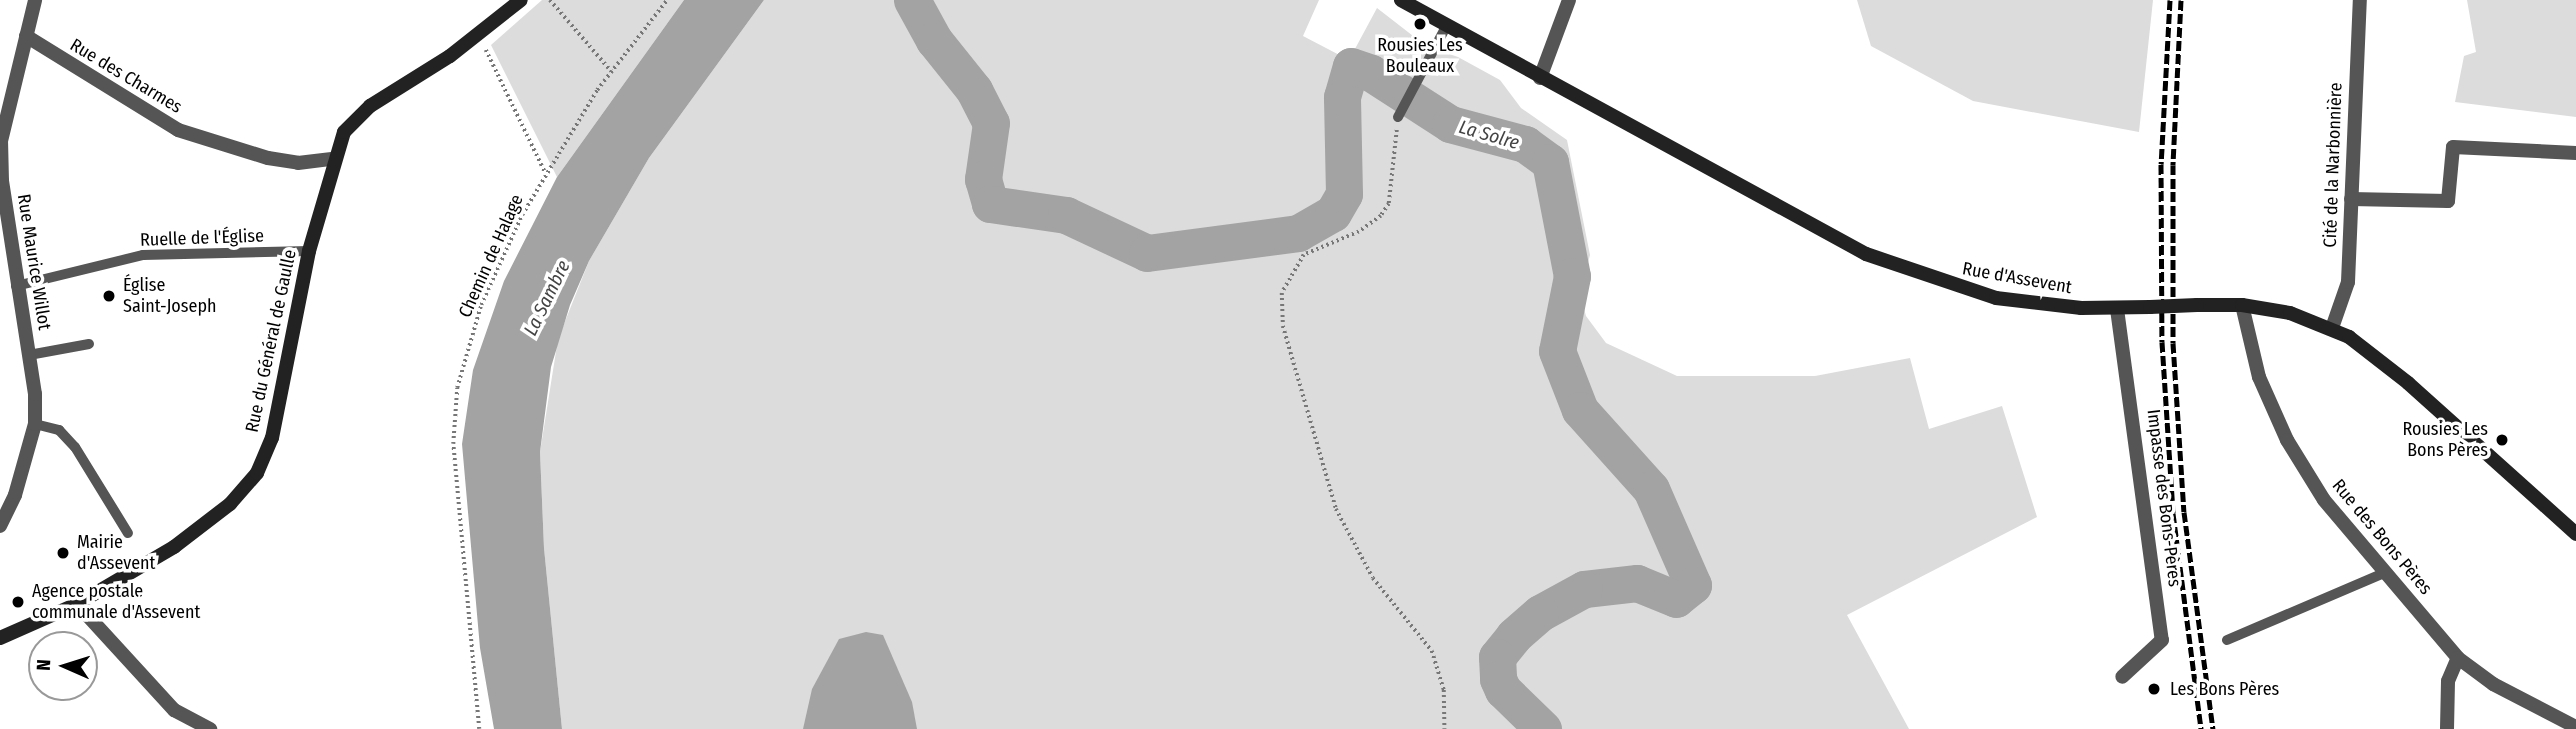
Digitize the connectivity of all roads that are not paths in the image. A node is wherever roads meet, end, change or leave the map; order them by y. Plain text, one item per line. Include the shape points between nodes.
1 (35, 0) edge
2 (521, 0) edge
3 (1401, 0) edge
4 (1569, 0) edge
5 (2360, 0) edge
6 (1447, 25) junction
7 (26, 36) junction
8 (1541, 78) junction
9 (1398, 117) road end
10 (2576, 153) edge
11 (332, 159) junction
12 (2351, 199) junction
13 (309, 251) junction
14 (16, 286) junction
15 (2242, 305) junction
16 (2117, 309) junction
17 (2333, 328) junction
18 (89, 344) dead end
19 (29, 355) junction
20 (35, 424) junction
21 (0, 526) edge
22 (128, 533) dead end
23 (2576, 534) edge
24 (2384, 573) junction
25 (77, 604) junction
26 (0, 638) edge
27 (2227, 640) dead end
28 (2458, 659) junction
29 (2122, 677) dead end
30 (2576, 727) edge
31 (211, 729) edge
32 (2447, 729) edge

1 - 7 street, Rue Maurice Willot
2 - 11 street, Rue du Général de Gaulle via 479,35 356,116
3 - 6 street, Rue d'Assevent
4 - 8 street
5 - 12 street, Cité de la Narbonnière
6 - 8 street, Rue d'Assevent
6 - 9 lane
7 - 11 street, Rue des Charmes via 178,130 268,158 298,163
7 - 14 street, Rue Maurice Willot via 1,141
8 - 16 street, Rue d'Assevent via 1808,226 1911,272 1959,289 2026,303
10 - 12 street via 2453,147 2448,201
11 - 13 street, Rue du Général de Gaulle
12 - 17 street, Cité de la Narbonnière via 2348,282
13 - 14 lane, Ruelle de l'Église via 143,255
13 - 25 street, Rue du Général de Gaulle via 272,438 257,473 202,528
14 - 19 street, Rue Maurice Willot
15 - 16 street, Rue d'Assevent, bridge
15 - 17 street, Rue d'Assevent via 2290,313
15 - 24 street, Rue des Bons Pères via 2251,353 2287,440 2325,500
16 - 29 street, Impasse des Bons-Pères via 2162,640
17 - 23 street, Rue d'Assevent via 2407,383
18 - 19 lane
19 - 20 street, Rue Maurice Willot
20 - 21 street, Rue Maurice Willot via 15,495
20 - 22 lane via 59,430 75,447
24 - 27 lane
24 - 28 street, Rue des Bons Pères
25 - 26 street, Rue du Général de Gaulle
25 - 31 street via 174,710
28 - 30 street, Rue des Bons Pères via 2493,684
28 - 32 street via 2448,681

